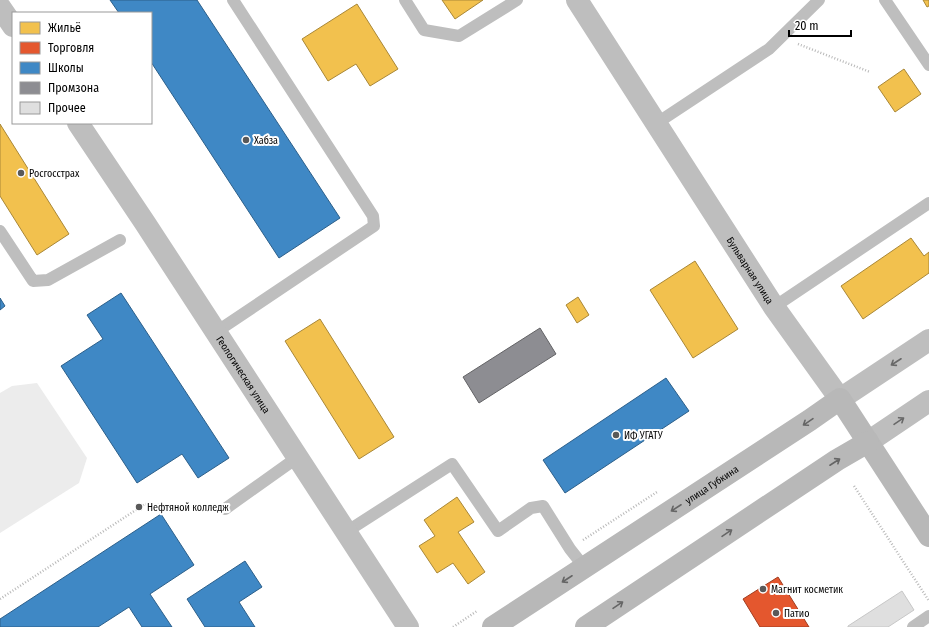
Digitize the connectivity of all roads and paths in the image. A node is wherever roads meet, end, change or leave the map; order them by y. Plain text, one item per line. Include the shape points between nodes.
1 (233, 0) edge
2 (405, 0) edge
3 (517, 0) edge
4 (577, 0) edge
5 (819, 0) edge
6 (885, 0) edge
7 (0, 7) edge
8 (12, 25) edge
9 (780, 38) junction
10 (925, 50) edge
11 (929, 65) edge
12 (870, 72) dead end
13 (657, 123) junction
14 (79, 124) edge
15 (929, 203) edge
16 (0, 231) edge
17 (120, 240) dead end
18 (774, 307) junction
19 (216, 332) junction
20 (929, 340) edge
21 (840, 399) junction
22 (929, 401) edge
23 (868, 442) junction
24 (298, 458) junction
25 (854, 486) dead end
26 (225, 508) joint
27 (346, 532) junction
28 (929, 536) edge
29 (585, 568) junction
30 (0, 600) edge
31 (929, 601) edge
32 (929, 616) edge
33 (408, 627) edge
34 (493, 627) edge
35 (586, 627) edge
36 (913, 627) edge

1 - 19 lane via 373,216 374,226
2 - 3 lane via 424,30 459,36
4 - 13 street, Бульварная улица
5 - 9 lane
6 - 10 lane
7 - 8 street
9 - 12 path
9 - 13 lane via 769,49
10 - 11 lane
13 - 18 street, Бульварная улица
14 - 19 street, Геологическая улица
15 - 18 lane
16 - 17 lane via 33,281 48,280
18 - 21 street, Бульварная улица
19 - 24 street, Геологическая улица
20 -> 21 street, улица Губкина
21 - 23 main road, Бульварная улица
21 -> 29 main road, улица Губкина
23 -> 22 street
23 - 28 main road, Бульварная улица
35 -> 23 main road
24 - 26 lane
24 - 27 street, Геологическая улица
25 - 31 path
26 - 30 path via 145,504
27 - 29 lane via 452,464 498,531 531,508 543,506
27 - 33 street, Геологическая улица
29 -> 34 main road, улица Губкина
32 - 36 lane

